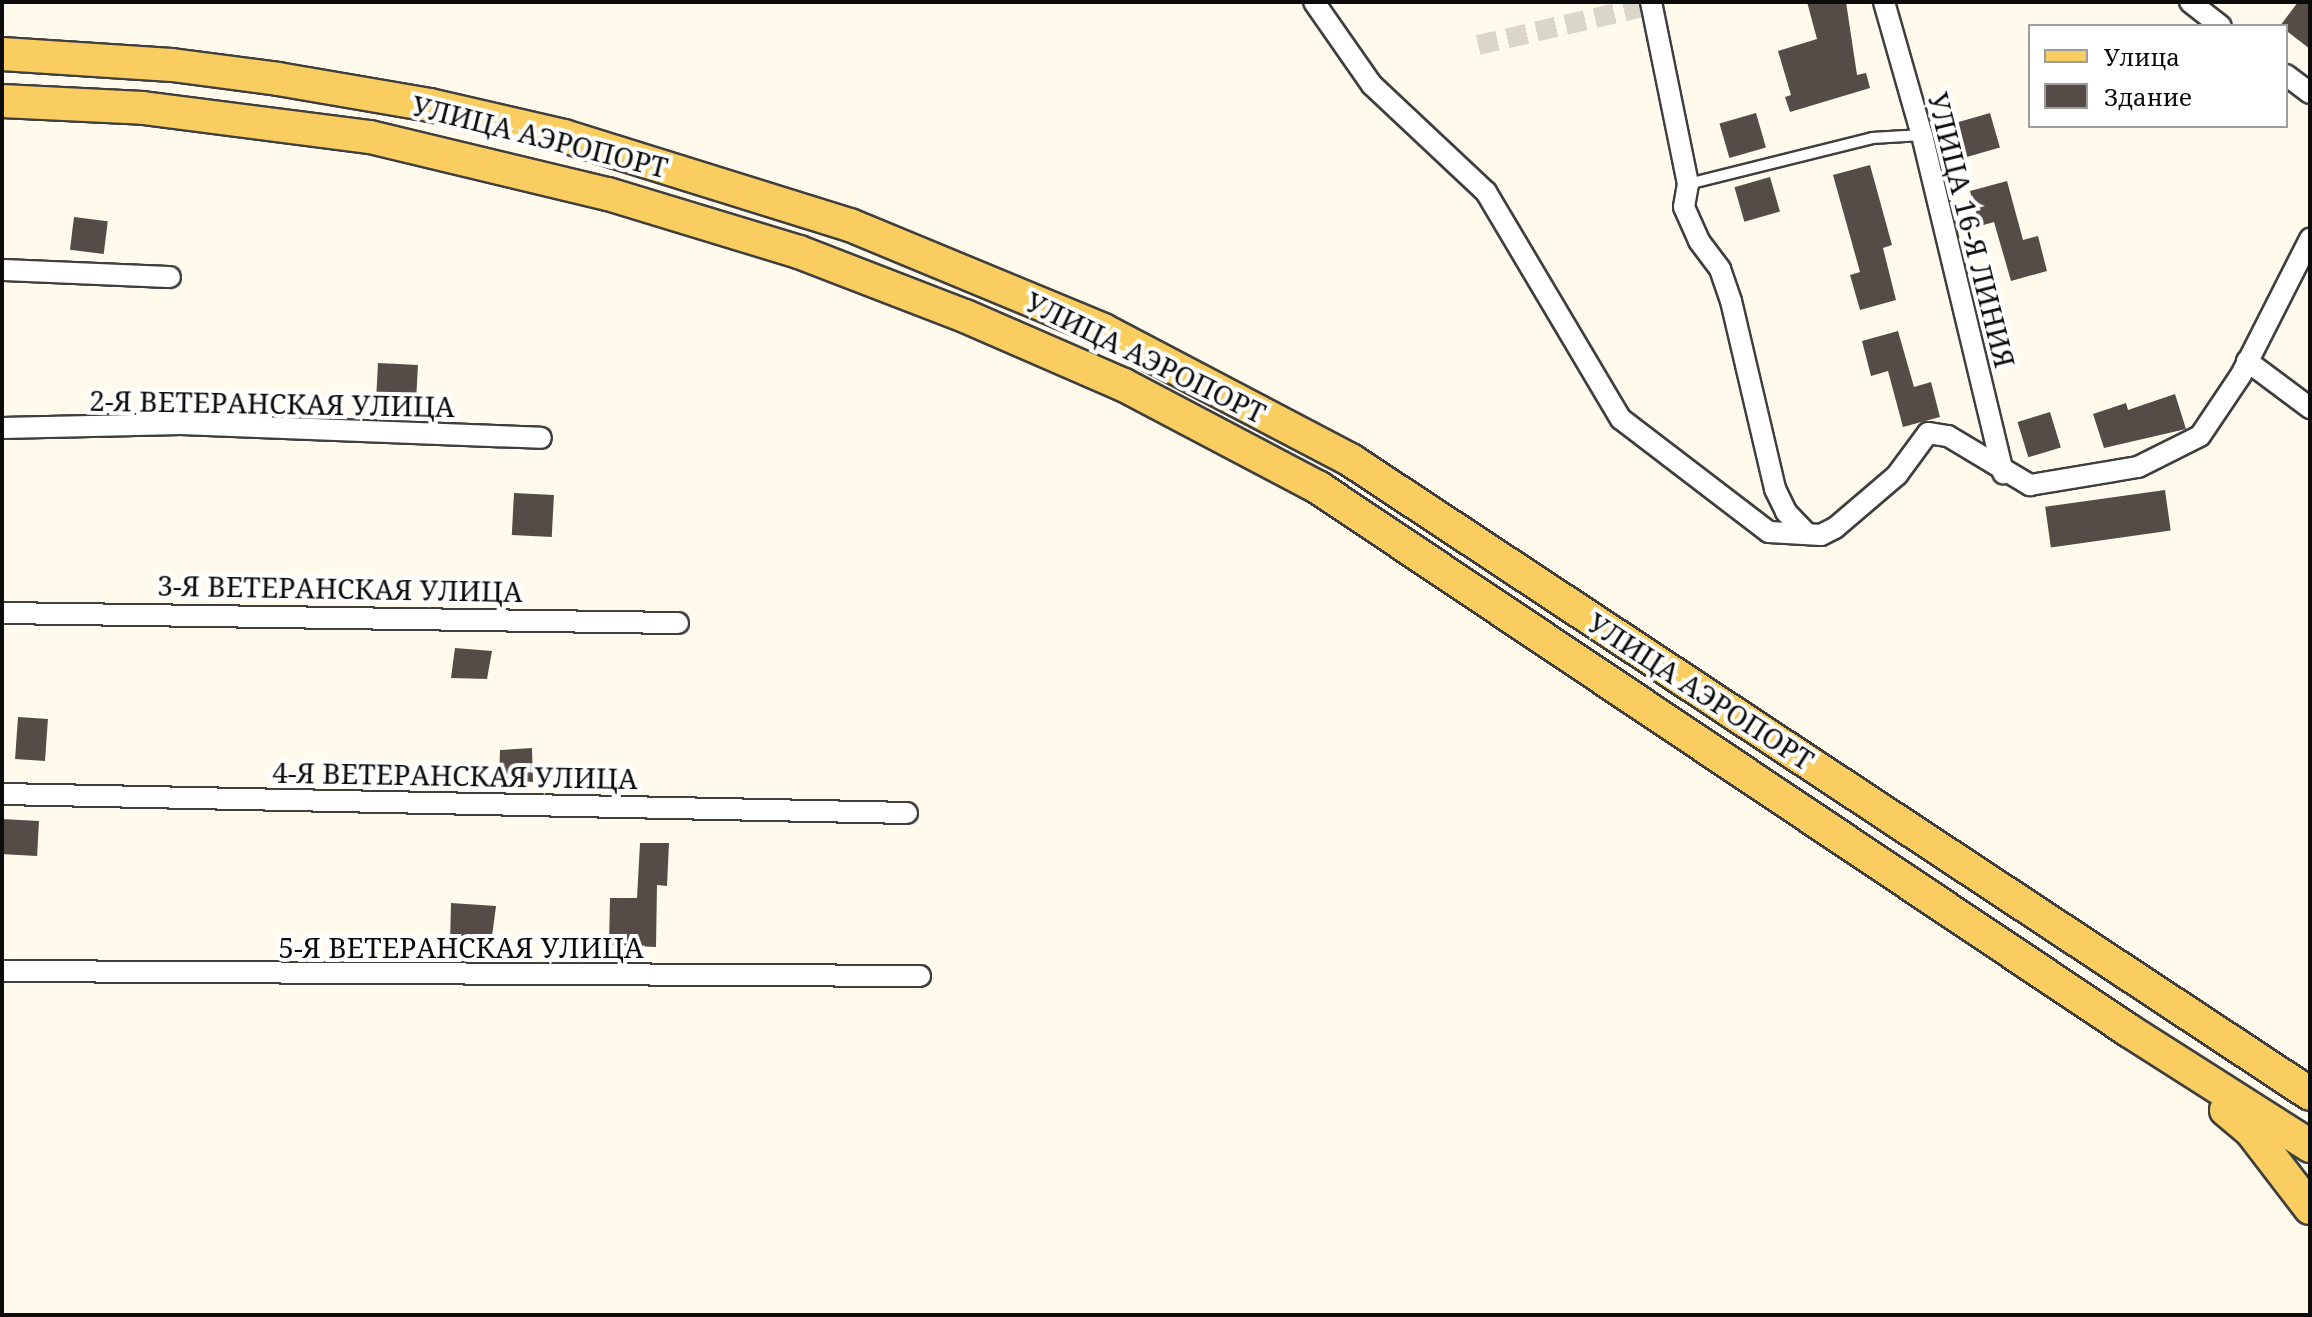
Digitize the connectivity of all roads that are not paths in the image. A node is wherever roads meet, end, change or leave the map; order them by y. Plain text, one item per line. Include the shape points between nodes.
1 (1314, 2) edge
2 (1884, 2) edge
3 (2190, 2) edge
4 (1655, 3) edge
5 (2218, 24) edge
6 (2, 54) edge
7 (2288, 76) edge
8 (2310, 93) edge
9 (2, 101) edge
10 (1922, 135) junction
11 (1688, 184) junction
12 (2310, 239) edge
13 (2, 270) edge
14 (170, 277) dead end
15 (2247, 361) junction
16 (2310, 408) edge
17 (2, 428) edge
18 (541, 438) dead end
19 (2003, 473) junction
20 (1807, 534) junction
21 (2, 613) edge
22 (678, 623) dead end
23 (2, 794) edge
24 (907, 813) dead end
25 (2, 971) edge
26 (920, 976) dead end
27 (2156, 990) junction
28 (2128, 1030) junction
29 (2310, 1070) edge
30 (2310, 1094) edge
31 (2310, 1146) edge
32 (2310, 1208) edge

1 - 20 street via 1372,85 1486,192 1557,320 1621,419 1769,532
2 - 10 street, УЛИЦА 16-Я ЛИНИЯ
3 - 5 street
4 - 11 street
6 - 27 main road, УЛИЦА АЭРОПОРТ via 172,65 278,79 430,105 564,136 850,225 1103,330 1352,461
7 - 8 street
9 - 28 main road, УЛИЦА АЭРОПОРТ via 143,108 370,137 608,194 799,252 1124,385 1319,488
10 - 11 lane via 1872,138
10 - 19 street, УЛИЦА 16-Я ЛИНИЯ
11 - 20 street via 1684,207 1720,269 1731,301 1775,489 1786,512
12 - 15 street
13 - 14 street
15 - 16 street
15 - 19 street via 2200,436 2138,467 2057,485 2030,485
17 - 18 street, 2-Я ВЕТЕРАНСКАЯ УЛИЦА via 181,424
19 - 20 street via 1948,436 1928,433 1897,475 1862,509 1821,535
21 - 22 street, 3-Я ВЕТЕРАНСКАЯ УЛИЦА
23 - 24 street, 4-Я ВЕТЕРАНСКАЯ УЛИЦА
25 - 26 street, 5-Я ВЕТЕРАНСКАЯ УЛИЦА
27 - 29 main road
27 - 30 main road
28 - 31 main road
28 - 32 main road via 2251,1131

